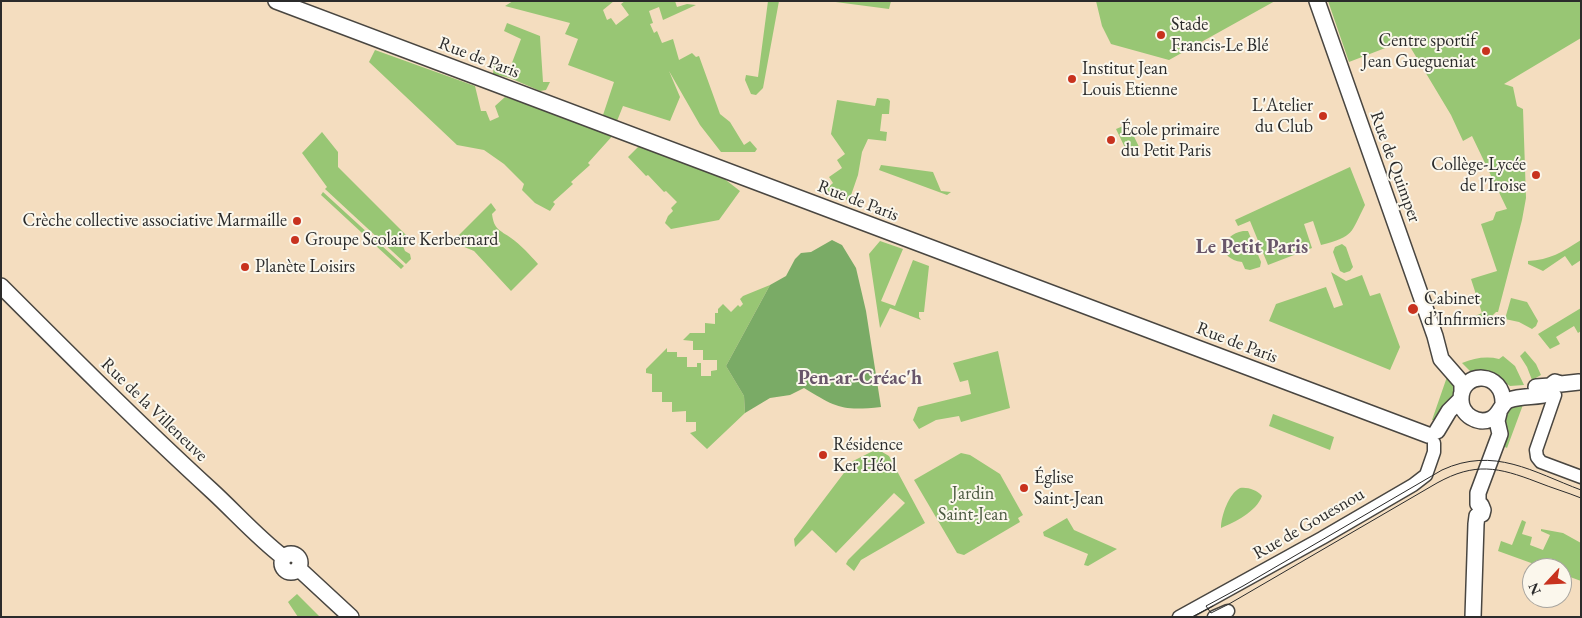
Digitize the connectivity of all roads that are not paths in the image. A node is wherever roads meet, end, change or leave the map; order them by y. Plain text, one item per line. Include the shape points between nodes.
1 (276, 1) edge
2 (1316, 1) edge
3 (1, 286) edge
4 (1439, 345) junction
5 (1474, 379) junction
6 (1580, 385) edge
7 (1556, 390) junction
8 (1463, 402) junction
9 (1501, 402) junction
10 (1483, 421) junction
11 (1436, 432) junction
12 (1496, 443) junction
13 (1581, 477) edge
14 (296, 570) junction
15 (1228, 611) dead end
16 (336, 617) edge
17 (350, 617) edge
18 (1180, 617) edge
19 (1214, 617) edge
20 (1473, 617) edge

1 - 11 main road, Rue de Paris
2 - 4 main road, Rue de Quimper
3 - 14 main road, Rue de la Villeneuve via 261,540 283,557 294,554 299,559
4 - 5 main road, Rue de Quimper via 1468,377
4 - 8 main road, Rue de Quimper via 1441,358 1462,383
5 - 8 main road via 1467,384
5 - 9 main road via 1490,379 1497,383
6 - 7 main road
7 - 9 main road via 1507,392
7 - 13 street via 1536,450 1537,457 1541,462
8 - 10 main road via 1474,419
8 - 11 main road via 1461,414
9 - 10 main road via 1492,418
9 - 12 main road via 1497,421 1500,434
10 - 12 main road via 1489,425
11 - 18 street, Rue de Gouesnou via 1434,452 1426,475 1413,485
12 - 20 main road via 1478,493
14 - 16 main road, Rue de la Villeneuve via 295,576
14 - 17 main road, Rue de la Villeneuve
15 - 19 street

